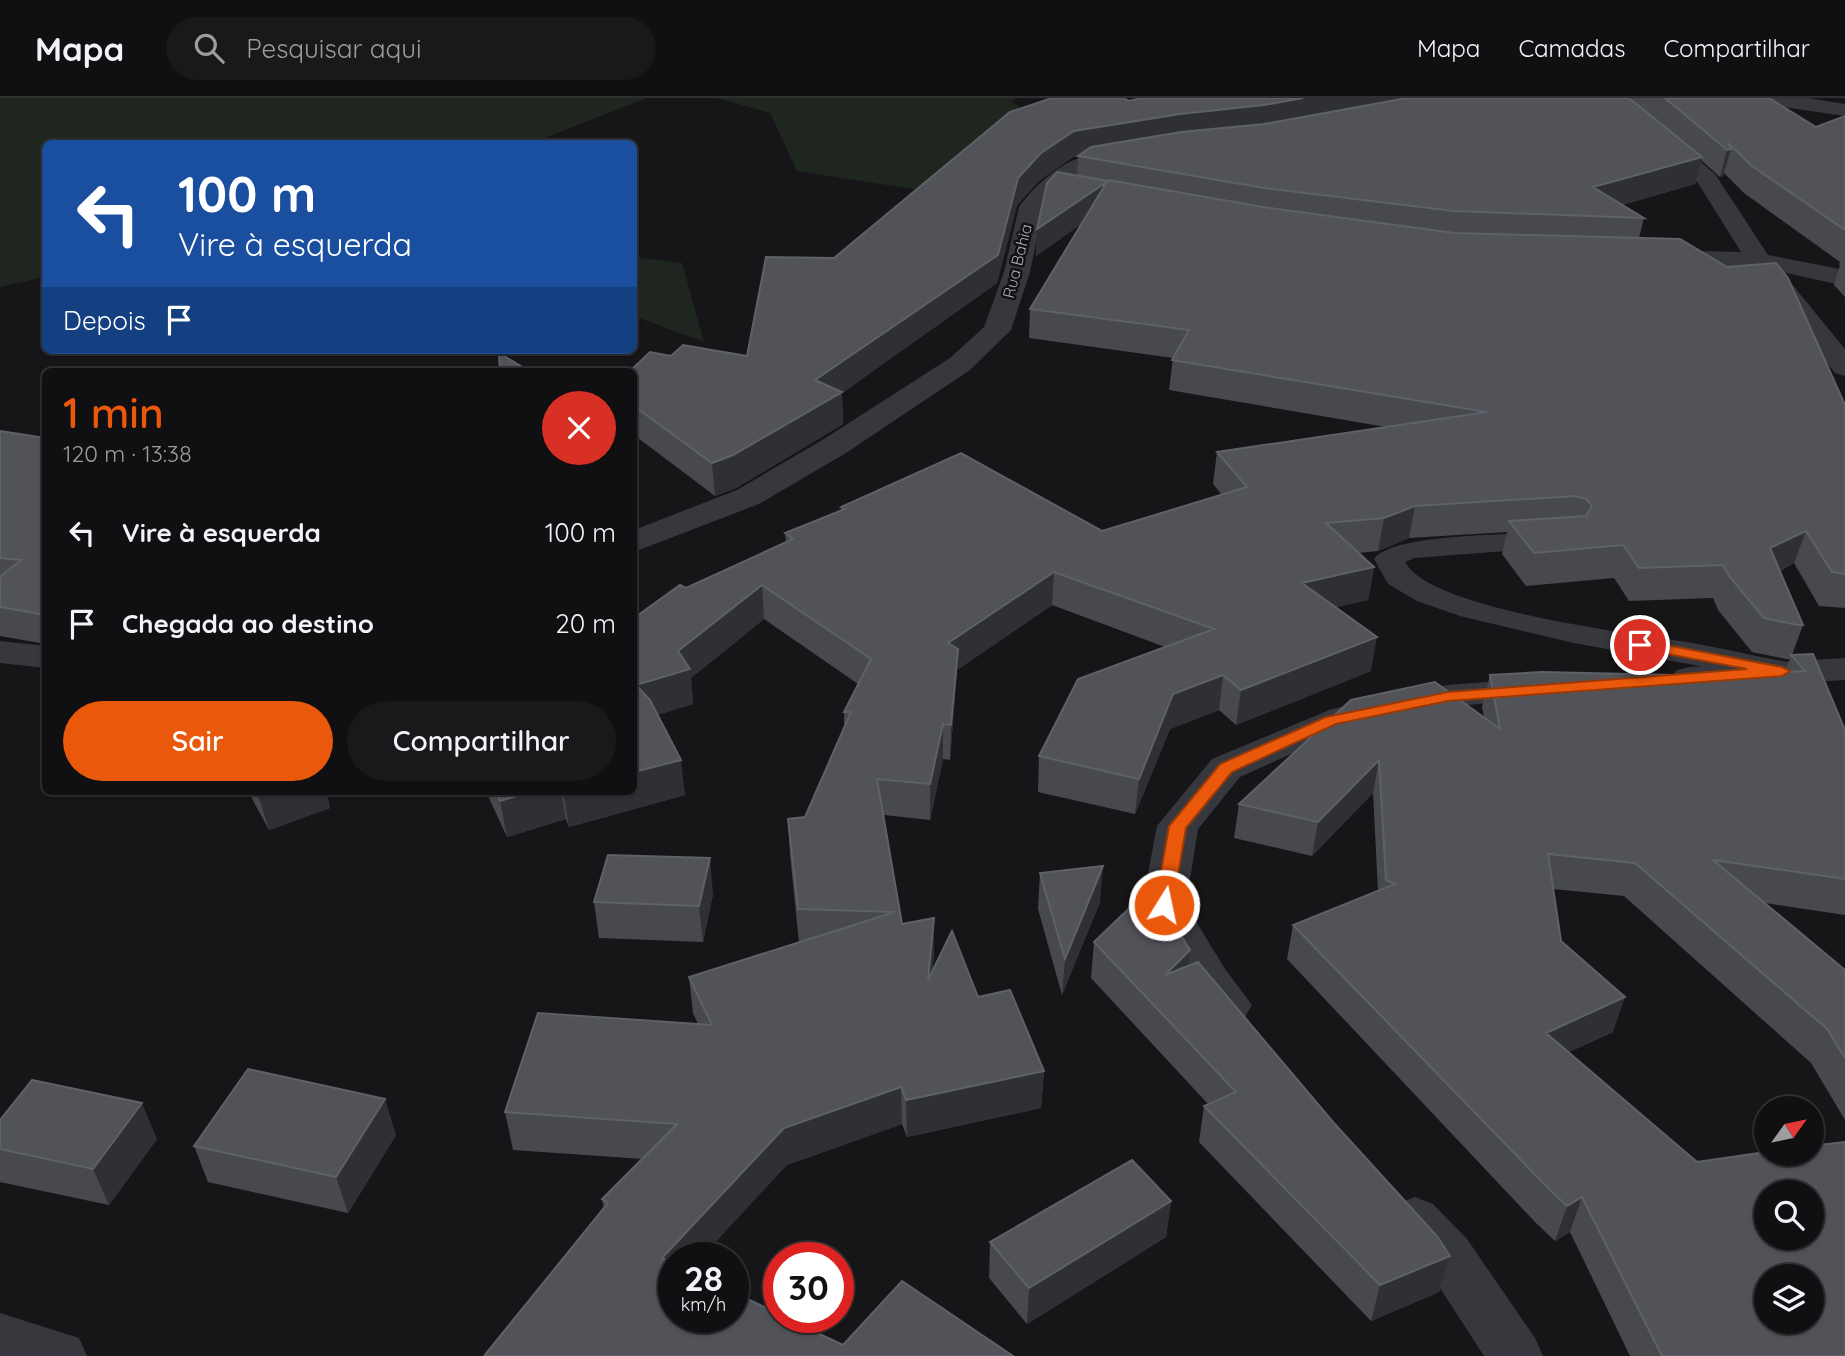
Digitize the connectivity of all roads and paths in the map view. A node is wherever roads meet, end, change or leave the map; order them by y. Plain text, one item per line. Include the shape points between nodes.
1 (1600, 98) edge
2 (1763, 98) edge
3 (1845, 110) edge
4 (1154, 153) edge
5 (1049, 187) junction
6 (1084, 194) edge
7 (1638, 257) edge
8 (1759, 260) junction
9 (1845, 278) edge
10 (1845, 367) edge
11 (637, 540) edge
12 (1567, 540) edge
13 (0, 652) edge
14 (42, 657) edge
15 (1845, 669) edge
16 (1782, 671) junction
17 (1629, 683) edge
18 (1574, 687) edge
19 (1251, 1031) edge
20 (1392, 1194) edge
21 (0, 1337) edge
22 (60, 1356) edge
23 (1515, 1356) edge

1 - 8 street via 1642,124 1707,180
2 - 3 street
4 - 5 street, Rua Bahia via 1081,164
5 - 6 street
5 - 11 street, Rua Bahia via 1031,207 1017,272 997,330 960,364 748,497
7 - 8 street
8 - 9 street
8 - 10 street
12 - 16 lane via 1409,550 1389,559 1388,565 1404,582 1471,610 1564,632
13 - 14 street
15 - 16 street
16 - 17 street
18 - 19 street via 1448,696 1332,720 1226,768 1178,826 1164,905 1209,981
20 - 23 street via 1448,1255
21 - 22 street

